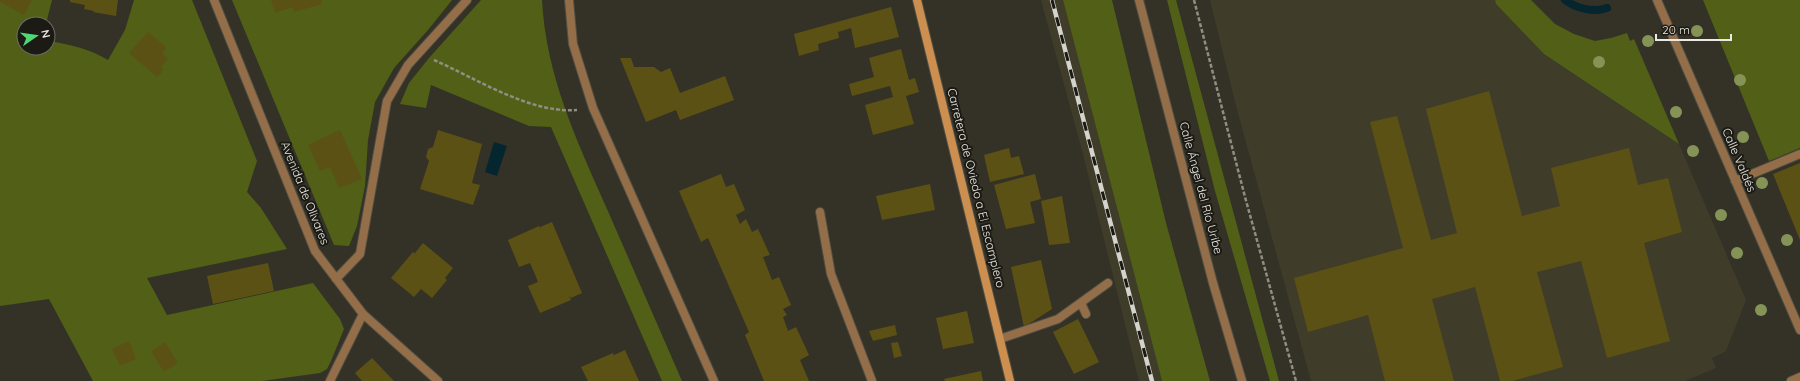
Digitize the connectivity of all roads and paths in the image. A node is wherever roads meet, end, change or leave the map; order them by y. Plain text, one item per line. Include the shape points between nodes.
1 (214, 0) edge
2 (467, 0) edge
3 (570, 0) edge
4 (917, 0) edge
5 (1139, 0) edge
6 (1194, 0) edge
7 (1657, 0) edge
8 (418, 53) junction
9 (569, 111) dead end
10 (1800, 154) edge
11 (1735, 181) junction
12 (820, 212) dead end
13 (336, 279) junction
14 (1108, 283) dead end
15 (1081, 303) junction
16 (363, 314) junction
17 (1086, 314) dead end
18 (1800, 330) edge
19 (1000, 339) junction
20 (1800, 377) edge
21 (330, 381) edge
22 (438, 381) edge
23 (714, 381) edge
24 (872, 381) edge
25 (1010, 381) edge
26 (1242, 381) edge
27 (1296, 381) edge
28 (1791, 381) edge

1 - 13 street, Avenida de Olivares via 315,251
2 - 8 street
3 - 23 street via 573,44 593,108
4 - 19 main road, Carretera de Oviedo a El Escamplero
5 - 26 street, Calle Ángel del Río Uribe via 1213,283
6 - 27 path
7 - 11 street, Calle Valdés
8 - 9 path via 508,95 549,110
8 - 13 street via 387,101 360,254
10 - 11 street
11 - 18 street, Calle Valdés
12 - 24 street via 831,274
13 - 16 street, Avenida de Olivares
14 - 15 street
15 - 17 street
15 - 19 street via 1058,319
16 - 21 street
16 - 22 street, Avenida de Olivares
19 - 25 main road, Carretera de Oviedo a El Escamplero
20 - 28 street

